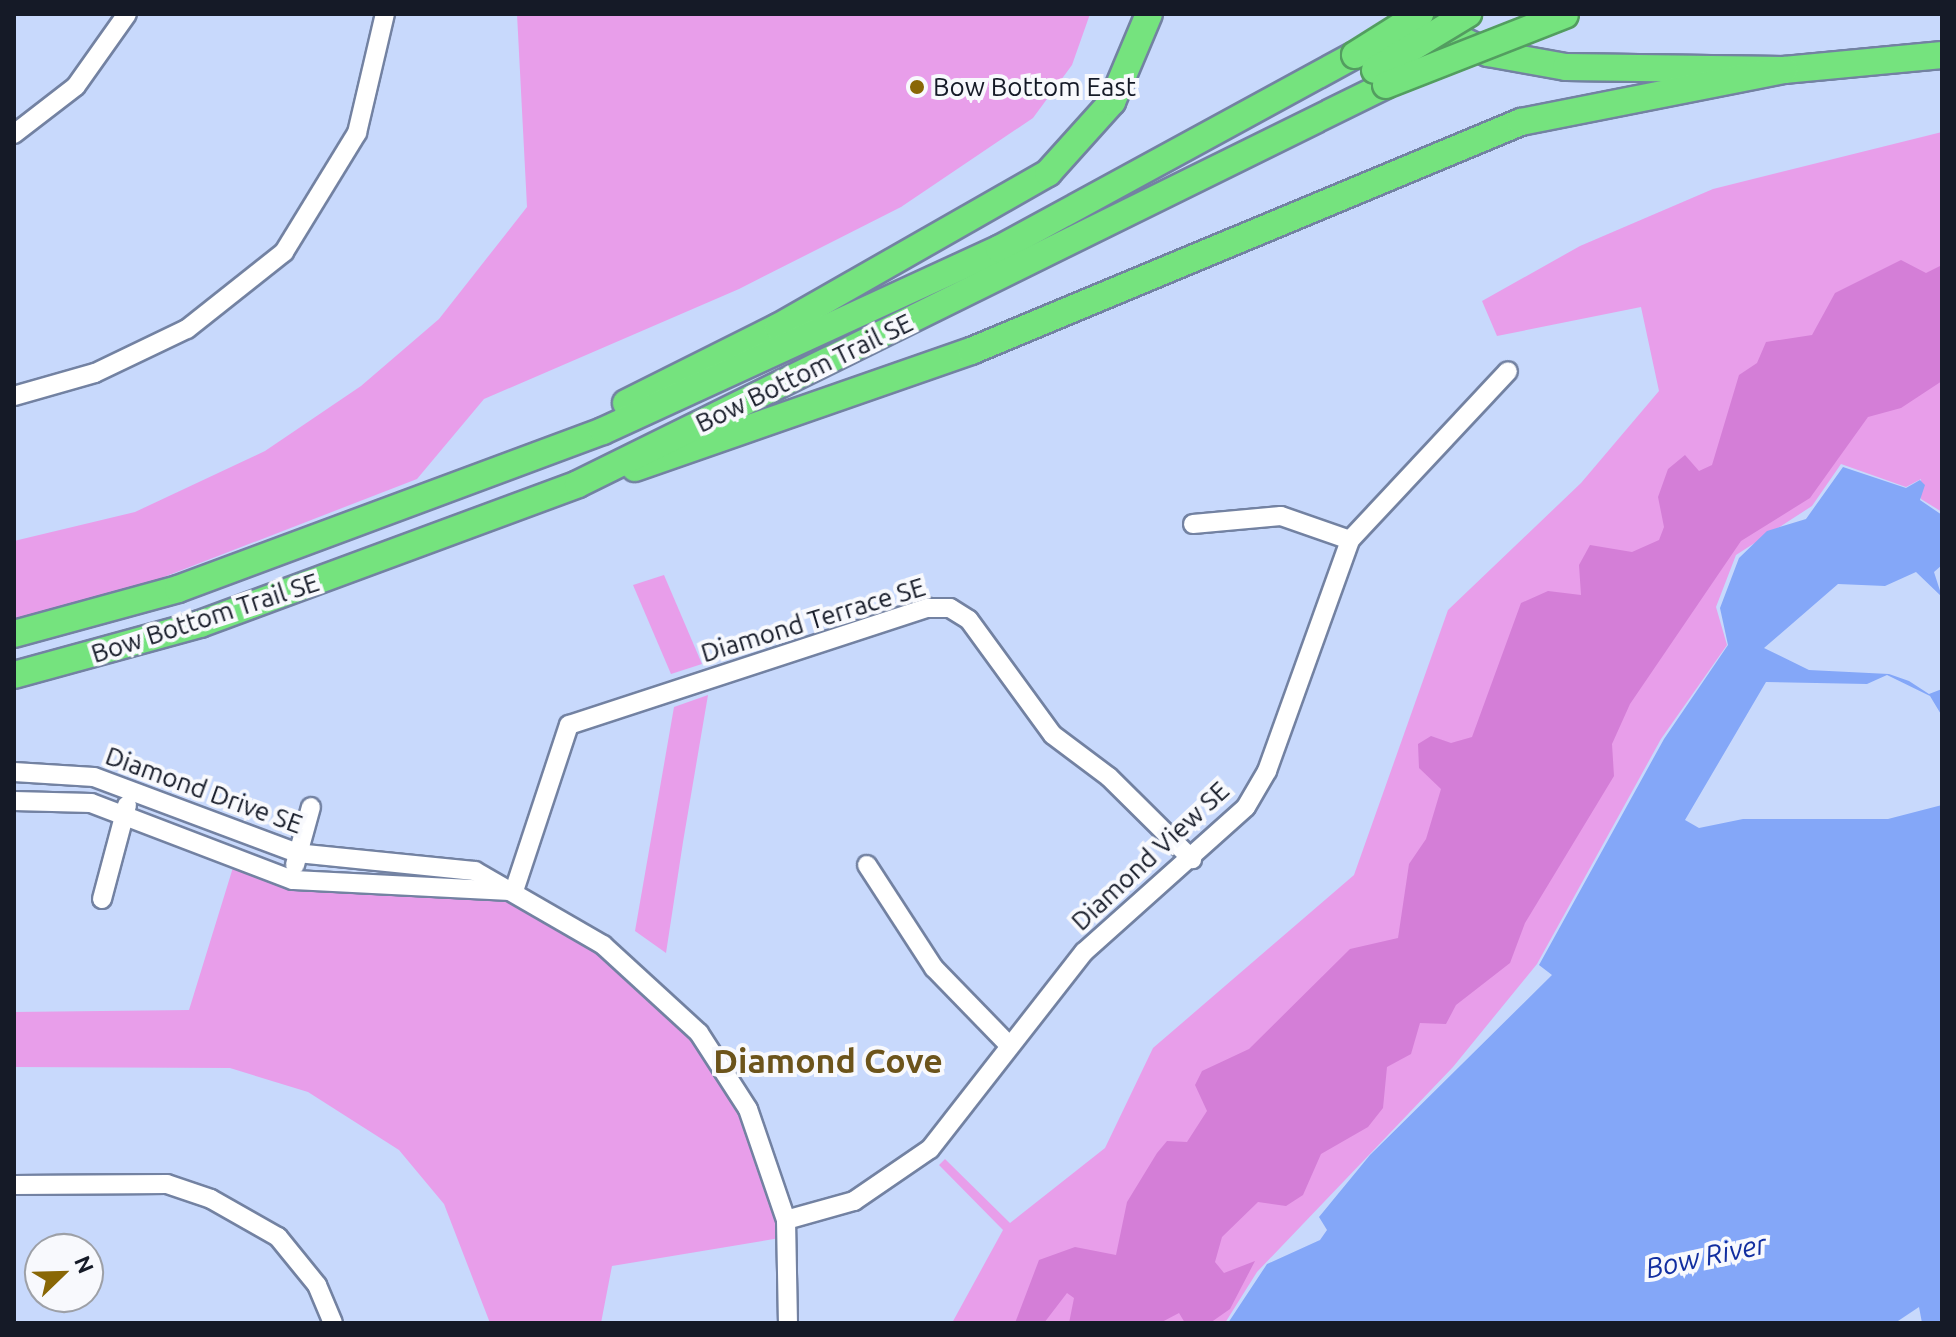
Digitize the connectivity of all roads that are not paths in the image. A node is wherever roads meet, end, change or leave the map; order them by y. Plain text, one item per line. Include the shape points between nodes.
1 (127, 14) edge
2 (385, 14) edge
3 (1149, 14) edge
4 (1412, 14) edge
5 (1420, 14) edge
6 (1468, 14) edge
7 (1568, 15) edge
8 (1942, 55) edge
9 (1372, 70) junction
10 (1784, 70) junction
11 (14, 134) edge
12 (1508, 371) dead end
13 (14, 396) edge
14 (554, 446) junction
15 (578, 484) junction
16 (1193, 524) dead end
17 (1350, 540) junction
18 (14, 634) edge
19 (14, 675) edge
20 (14, 772) edge
21 (131, 789) junction
22 (14, 801) edge
23 (311, 807) dead end
24 (125, 813) junction
25 (297, 853) junction
26 (1192, 859) junction
27 (867, 865) dead end
28 (293, 880) junction
29 (514, 891) junction
30 (102, 899) dead end
31 (1008, 1044) junction
32 (14, 1185) edge
33 (786, 1220) junction
34 (333, 1323) edge
35 (788, 1323) edge

1 - 11 street via 76,86
2 - 13 street via 357,133 284,252 187,329 95,373
3 - 14 highway via 1112,102 1048,173
4 - 10 highway via 1454,40 1537,64
5 - 9 highway, Bow Bottom Trail SE, bridge
6 - 9 highway, bridge
7 - 9 highway, Bow Bottom Trail SE, bridge
8 - 10 highway
9 - 14 highway, Bow Bottom Trail SE via 803,344
9 - 15 highway, Bow Bottom Trail SE via 1274,137
10 - 15 highway via 1521,122 971,351
12 - 17 street, Diamond View SE
14 - 18 highway, Bow Bottom Trail SE via 250,564 112,611
15 - 19 highway, Bow Bottom Trail SE via 200,624
16 - 17 street via 1281,516
17 - 26 street, Diamond View SE via 1267,771 1246,807
20 - 21 street, Diamond Drive SE via 69,772
21 - 24 street
21 - 25 street, Diamond Drive SE
22 - 24 street, Diamond Drive SE via 55,799
23 - 25 street
24 - 28 street, Diamond Drive SE
24 - 30 street
25 - 28 street
25 - 29 street, Diamond Drive SE via 475,871
26 - 29 street, Diamond Terrace SE via 1046,727 969,620 950,608 928,608 569,725
26 - 31 street, Diamond View SE via 1084,952
27 - 31 street via 934,968
28 - 29 street, Diamond Drive SE via 462,894
29 - 33 street, Diamond Drive SE via 626,962 699,1033 748,1109
31 - 33 street, Diamond View SE via 930,1149 886,1185
32 - 34 street via 167,1184 211,1199 278,1237 317,1285
33 - 35 street, Diamond Drive SE

